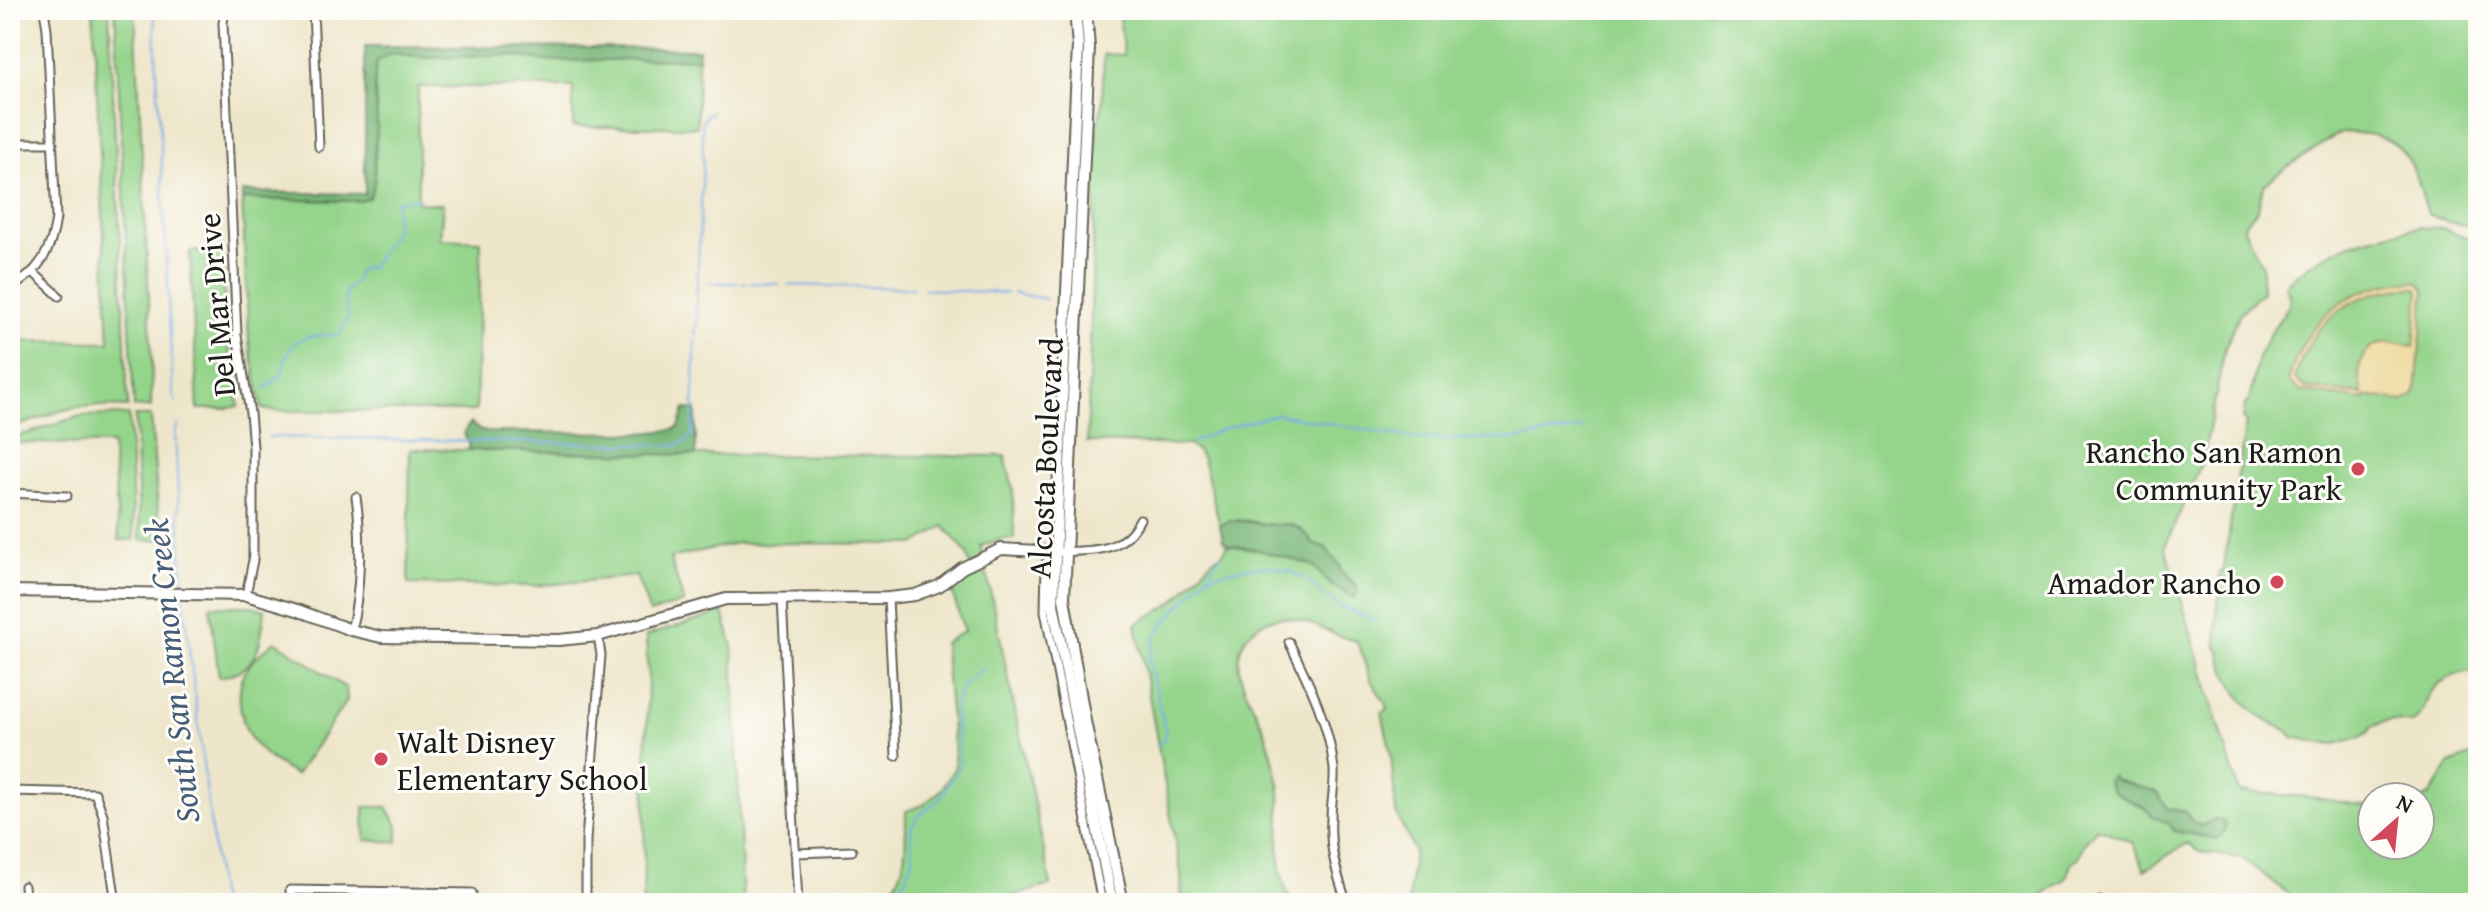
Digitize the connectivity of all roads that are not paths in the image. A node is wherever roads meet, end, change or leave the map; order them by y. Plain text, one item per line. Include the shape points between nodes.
1 (44, 10) edge
2 (225, 10) edge
3 (313, 10) edge
4 (1075, 10) edge
5 (1086, 10) edge
6 (10, 143) edge
7 (53, 143) junction
8 (319, 147) dead end
9 (34, 273) junction
10 (10, 288) edge
11 (59, 296) dead end
12 (10, 493) edge
13 (67, 496) dead end
14 (356, 497) dead end
15 (1140, 519) dead end
16 (1061, 551) junction
17 (10, 591) edge
18 (246, 595) junction
19 (782, 598) junction
20 (888, 598) junction
21 (351, 630) junction
22 (598, 636) junction
23 (1289, 642) dead end
24 (896, 756) dead end
25 (10, 791) edge
26 (852, 851) dead end
27 (795, 853) junction
28 (24, 886) dead end
29 (26, 903) edge
30 (116, 903) edge
31 (291, 903) edge
32 (471, 903) edge
33 (586, 903) edge
34 (798, 903) edge
35 (1102, 903) edge
36 (1112, 903) edge
37 (1123, 903) edge
38 (1347, 903) edge

1 - 7 street
2 - 18 street, Del Mar Drive via 237,335 253,447 253,560
3 - 8 street
4 - 16 main road, Alcosta Boulevard
5 - 16 main road, Alcosta Boulevard via 1089,48
6 - 7 street
7 - 9 street via 54,236
9 - 10 street
9 - 11 street
12 - 13 street
14 - 21 street via 358,604
15 - 16 street via 1134,532 1109,549
16 - 20 main road via 1001,549 939,586
16 - 35 street, Alcosta Boulevard via 1046,563 1045,611
16 - 36 main road, Alcosta Boulevard via 1053,604
16 - 37 main road, Alcosta Boulevard via 1068,624
17 - 18 main road
18 - 21 main road
19 - 20 main road
19 - 22 main road via 726,599
19 - 27 street
20 - 24 street
21 - 22 main road via 433,639
22 - 33 street
23 - 38 street via 1329,737 1334,774 1332,849
25 - 30 street via 95,793
26 - 27 street
27 - 34 street
28 - 29 street
31 - 32 street via 290,890 472,893

